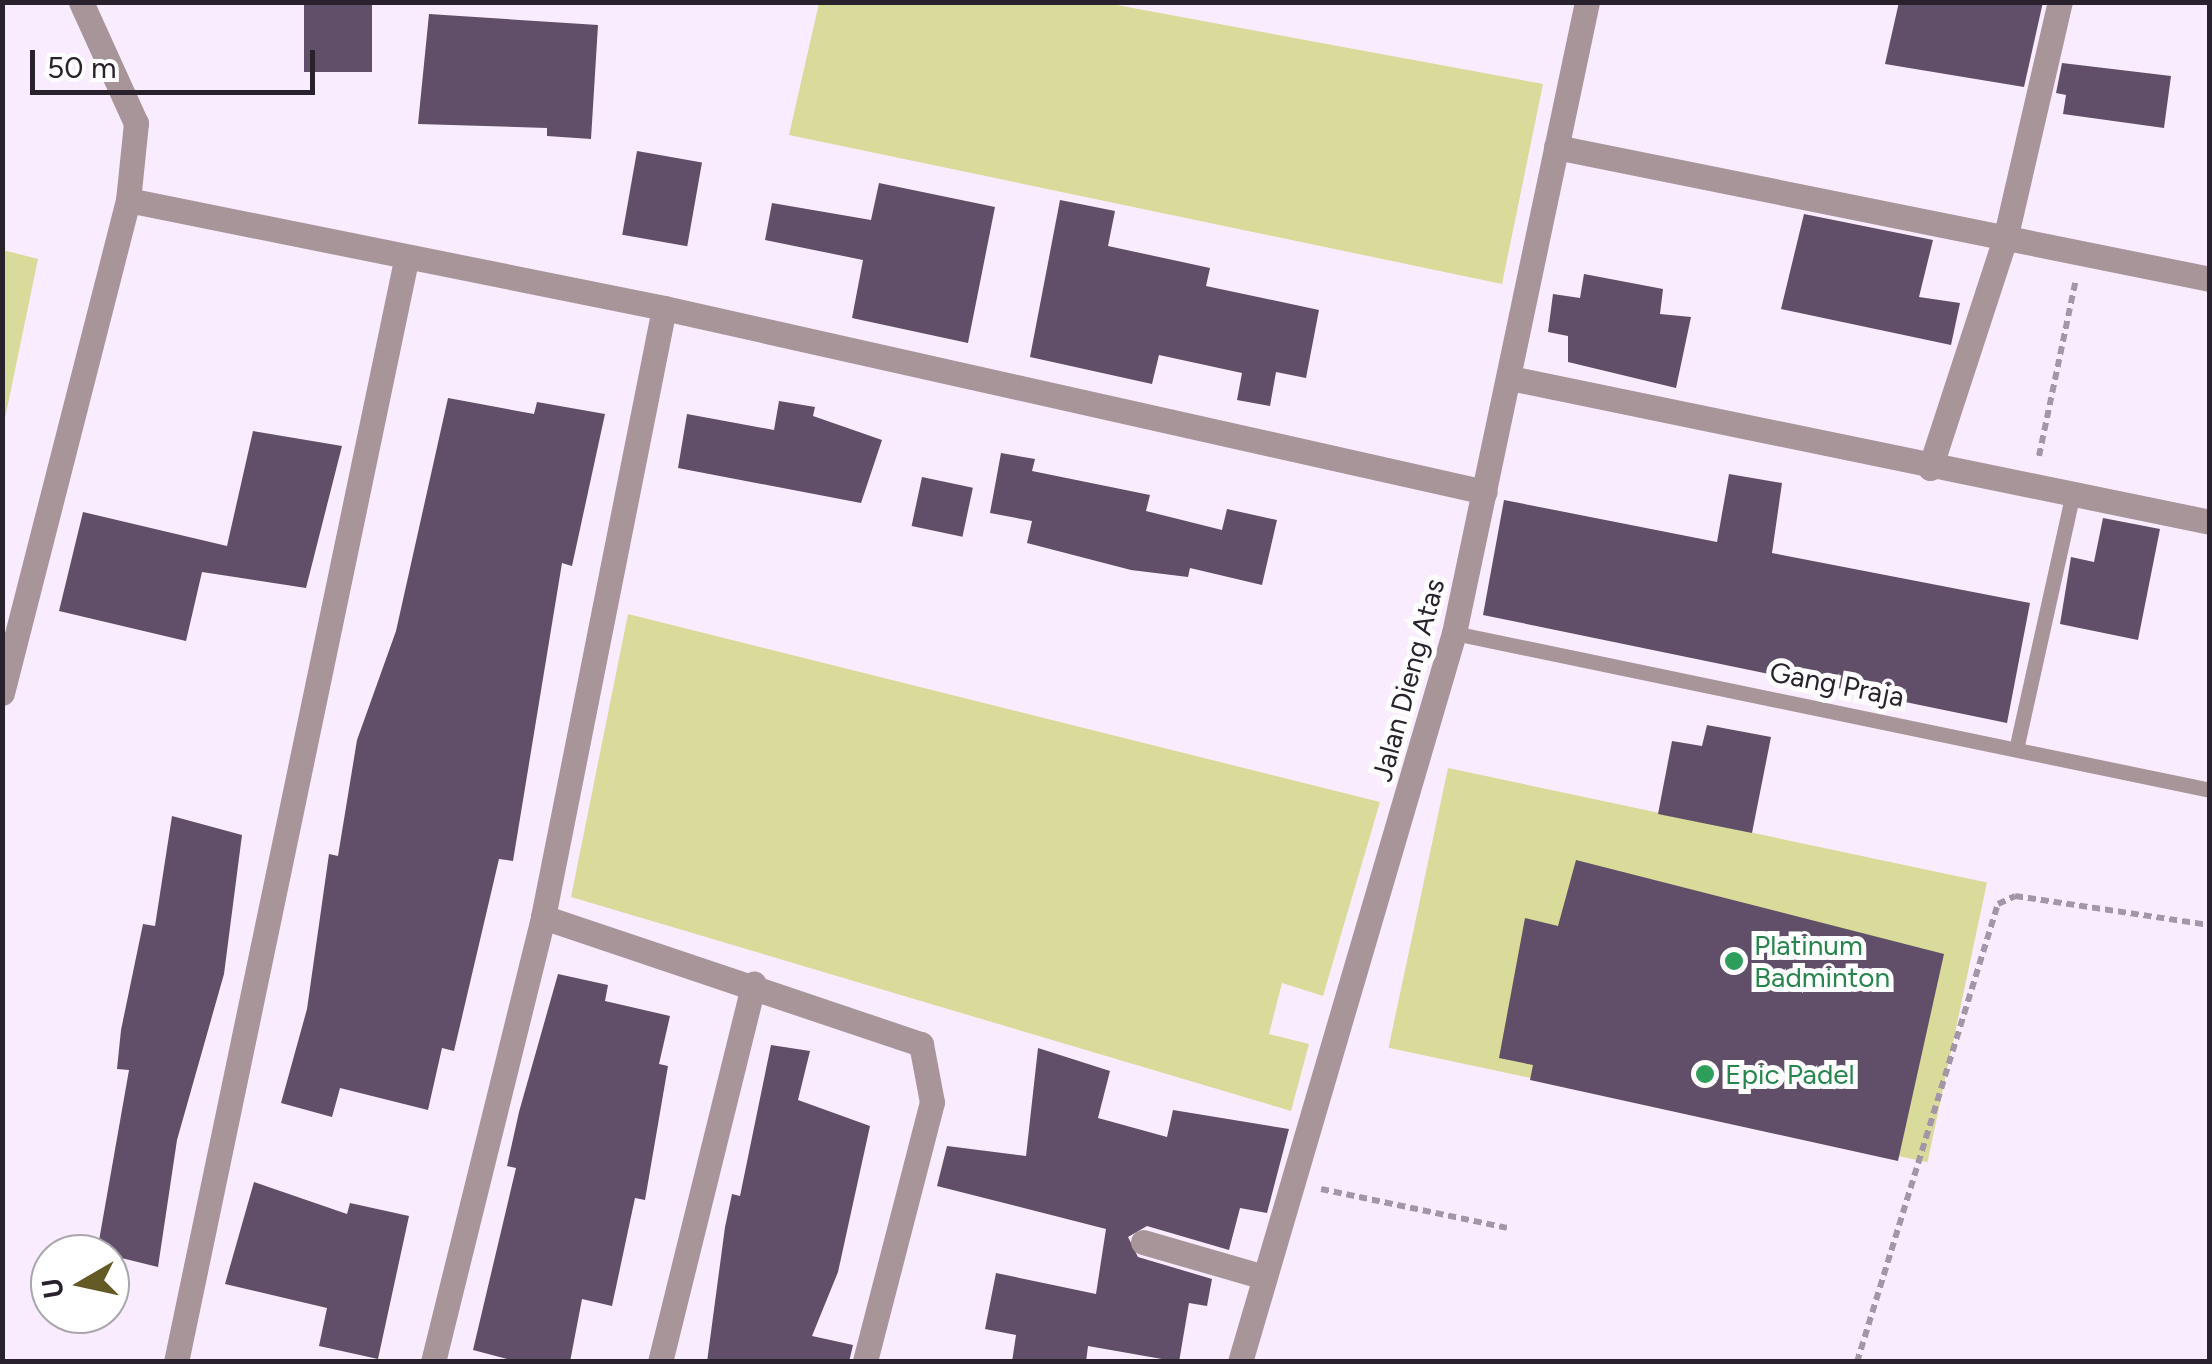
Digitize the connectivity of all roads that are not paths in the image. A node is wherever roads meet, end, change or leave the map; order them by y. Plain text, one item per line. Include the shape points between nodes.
1 (81, 2) edge
2 (1587, 2) edge
3 (2060, 2) edge
4 (1556, 147) junction
5 (128, 200) junction
6 (2006, 235) junction
7 (406, 260) junction
8 (2210, 279) edge
9 (664, 308) junction
10 (1510, 378) junction
11 (1930, 468) junction
12 (1485, 492) junction
13 (2073, 493) junction
14 (2210, 522) edge
15 (1454, 633) junction
16 (2, 692) edge
17 (2016, 745) junction
18 (2210, 790) edge
19 (543, 917) junction
20 (754, 984) junction
21 (1143, 1242) dead end
22 (1264, 1277) junction
23 (176, 1362) edge
24 (433, 1362) edge
25 (660, 1362) edge
26 (865, 1362) edge
27 (1240, 1362) edge

1 - 5 street via 136,123
2 - 4 street, Jalan Dieng Atas
3 - 6 street
4 - 6 street
4 - 10 street, Jalan Dieng Atas
5 - 7 street
5 - 16 street
6 - 8 street via 2081,258
6 - 11 street
7 - 9 street
7 - 23 street
9 - 12 street
9 - 19 street
10 - 11 street
10 - 12 street, Jalan Dieng Atas
11 - 13 street
12 - 15 street, Jalan Dieng Atas
13 - 14 street
13 - 17 lane
15 - 17 lane, Gang Praja
15 - 22 street, Jalan Dieng Atas
17 - 18 lane, Gang Praja
19 - 20 street
19 - 24 street
20 - 25 street
20 - 26 street via 876,1022 921,1044 930,1060 932,1102
21 - 22 street
22 - 27 street, Jalan Dieng Atas

